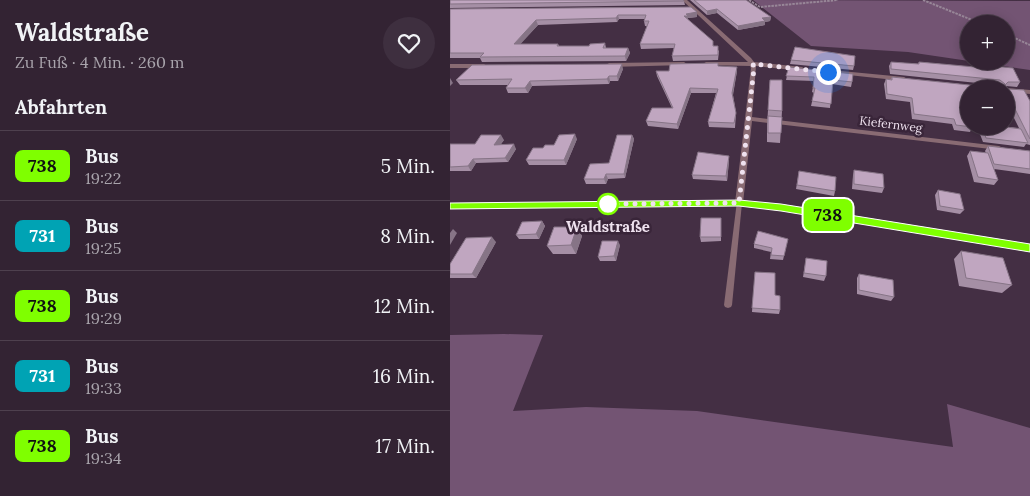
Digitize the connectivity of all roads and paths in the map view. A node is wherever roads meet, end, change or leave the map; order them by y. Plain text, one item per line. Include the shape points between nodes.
1 (684, 0) edge
2 (749, 0) edge
3 (838, 0) edge
4 (923, 0) edge
5 (1025, 0) edge
6 (1030, 0) edge
7 (694, 8) junction
8 (685, 9) edge
9 (960, 15) edge
10 (1015, 38) edge
11 (1030, 45) edge
12 (693, 64) edge
13 (700, 64) edge
14 (753, 64) junction
15 (601, 65) edge
16 (450, 66) edge
17 (491, 66) edge
18 (809, 70) edge
19 (834, 72) edge
20 (915, 80) edge
21 (1015, 91) edge
22 (1030, 92) edge
23 (749, 119) junction
24 (1009, 150) edge
25 (739, 203) junction
26 (450, 206) edge
27 (1030, 248) edge
28 (728, 305) dead end

1 - 7 street
2 - 3 path via 760,7
4 - 9 path
5 - 6 street
7 - 8 street
7 - 14 street
10 - 11 path
12 - 15 street
13 - 14 street
14 - 18 street
14 - 23 street
16 - 17 street
19 - 20 street
21 - 22 street
23 - 24 street, Kiefernweg
23 - 25 street
25 - 26 street
25 - 27 street
25 - 28 lane

